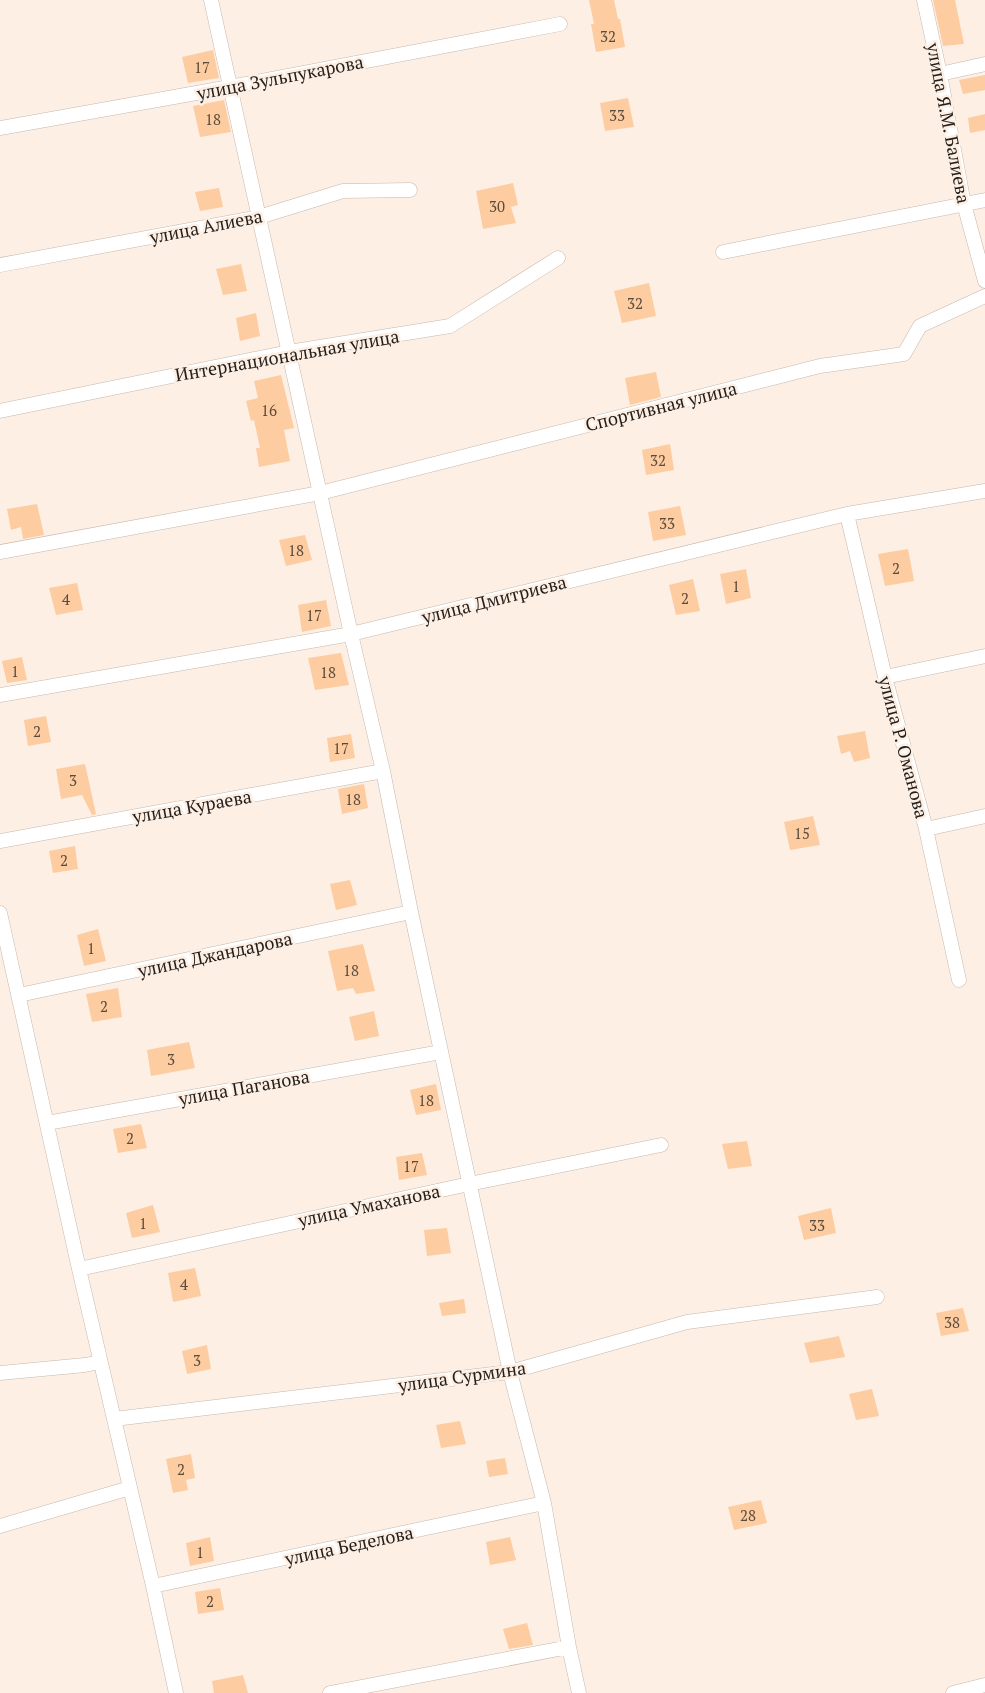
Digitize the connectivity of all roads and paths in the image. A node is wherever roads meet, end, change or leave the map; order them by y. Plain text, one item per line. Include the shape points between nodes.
1 (211, 0) edge
2 (924, 0) edge
3 (560, 24) dead end
4 (985, 64) edge
5 (940, 74) junction
6 (230, 87) junction
7 (0, 128) edge
8 (410, 190) dead end
9 (985, 200) edge
10 (964, 204) junction
11 (259, 217) junction
12 (723, 252) dead end
13 (558, 258) dead end
14 (0, 265) edge
15 (985, 281) edge
16 (985, 296) edge
17 (289, 352) junction
18 (0, 411) edge
19 (985, 491) edge
20 (320, 494) junction
21 (847, 514) junction
22 (0, 552) edge
23 (351, 634) junction
24 (985, 656) edge
25 (885, 677) junction
26 (0, 695) edge
27 (383, 771) junction
28 (985, 816) edge
29 (926, 829) junction
30 (0, 841) edge
31 (411, 912) junction
32 (0, 913) edge
33 (959, 980) dead end
34 (19, 995) junction
35 (441, 1052) junction
36 (47, 1123) junction
37 (661, 1145) dead end
38 (470, 1184) junction
39 (79, 1269) junction
40 (877, 1297) dead end
41 (100, 1362) junction
42 (510, 1372) junction
43 (0, 1373) edge
44 (114, 1419) junction
45 (130, 1488) junction
46 (544, 1503) junction
47 (0, 1526) edge
48 (153, 1586) junction
49 (569, 1647) junction
50 (985, 1685) edge
51 (176, 1693) edge
52 (330, 1693) edge
53 (579, 1693) edge
54 (953, 1693) edge

1 - 6 street
2 - 5 street, улица Я.М. Балиева
3 - 6 street, улица Зульпукарова
4 - 5 street
5 - 10 street, улица Я.М. Балиева
6 - 7 street, улица Зульпукарова
6 - 11 street
8 - 11 street, улица Алиева via 343,191
9 - 10 street
10 - 12 street
10 - 15 street, улица Я.М. Балиева
11 - 14 street, улица Алиева
11 - 17 street
13 - 17 street, Интернациональная улица via 450,326
16 - 20 street, Спортивная улица via 920,326 904,354 820,366
17 - 18 street, Интернациональная улица
17 - 20 street
19 - 21 street, улица Дмитриева
20 - 22 street
20 - 23 street
21 - 23 street, улица Дмитриева
21 - 25 street, улица Р. Оманова
23 - 26 street, улица Дмитриева
23 - 27 street
24 - 25 street
25 - 29 street, улица Р. Оманова
27 - 30 street, улица Кураева
27 - 31 street
28 - 29 street
29 - 33 street, улица Р. Оманова
31 - 34 street, улица Джандарова
31 - 35 street
32 - 34 street
34 - 36 street
35 - 36 street, улица Паганова
35 - 38 street
36 - 39 street
37 - 38 street, улица Умаханова
38 - 39 street, улица Умаханова
38 - 42 street
39 - 41 street
40 - 42 street, улица Сурмина via 687,1322
41 - 43 street
41 - 44 street
42 - 44 street, улица Сурмина
42 - 46 street
44 - 45 street
45 - 47 street
45 - 48 street
46 - 48 street, улица Беделова
46 - 49 street
48 - 51 street
49 - 52 street
49 - 53 street
50 - 54 street

